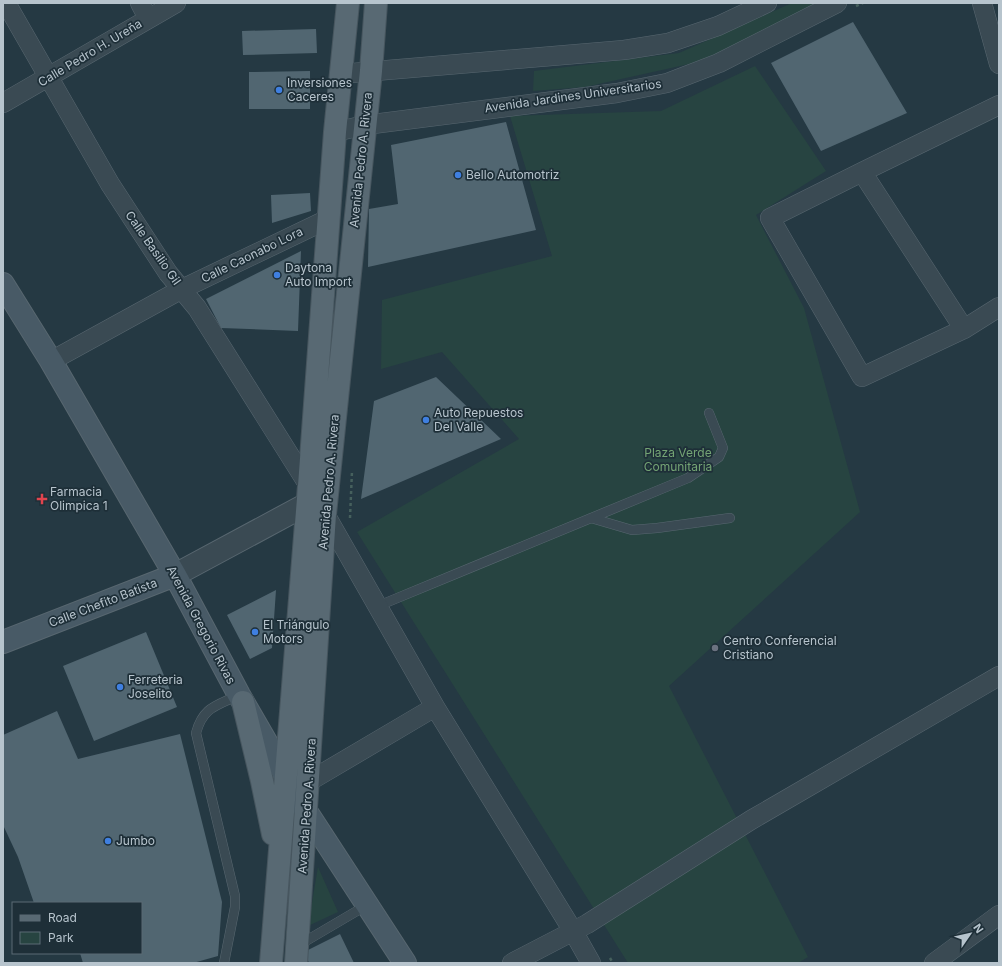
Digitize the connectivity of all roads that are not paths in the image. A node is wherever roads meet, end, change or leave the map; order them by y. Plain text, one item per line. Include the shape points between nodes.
1 (6, 3) edge
2 (176, 3) edge
3 (348, 3) edge
4 (376, 3) edge
5 (767, 3) edge
6 (837, 3) edge
7 (982, 3) edge
8 (144, 11) edge
9 (999, 64) edge
10 (371, 71) junction
11 (340, 74) junction
12 (49, 78) junction
13 (3, 103) edge
14 (999, 105) edge
15 (365, 125) junction
16 (335, 132) junction
17 (862, 172) junction
18 (328, 219) junction
19 (3, 284) edge
20 (182, 289) junction
21 (999, 307) edge
22 (964, 329) junction
23 (51, 362) junction
24 (710, 412) dead end
25 (314, 502) junction
26 (591, 518) junction
27 (730, 518) dead end
28 (175, 575) junction
29 (378, 606) junction
30 (3, 642) edge
31 (999, 676) edge
32 (241, 699) junction
33 (435, 707) junction
34 (285, 774) junction
35 (308, 782) junction
36 (306, 811) junction
37 (278, 861) junction
38 (367, 905) junction
39 (999, 915) edge
40 (573, 931) junction
41 (298, 957) edge
42 (600, 960) edge
43 (224, 963) edge
44 (271, 963) edge
45 (405, 963) edge
46 (512, 963) edge
47 (934, 963) edge

1 - 12 street, Calle Basilio Gil
2 - 8 street, Calle Pedro H. Ureña
3 - 11 main road, Avenida Pedro A. Rivera
4 - 10 main road, Avenida Pedro A. Rivera
5 - 10 street via 718,26 668,43 624,50
6 - 15 street, Avenida Jardines Universitarios via 719,63 667,83 617,93
7 - 9 street
8 - 12 street, Calle Pedro H. Ureña
10 - 11 street
10 - 15 main road, Avenida Pedro A. Rivera
11 - 16 main road, Avenida Pedro A. Rivera
12 - 13 street, Calle Pedro H. Ureña
12 - 20 street, Calle Basilio Gil via 110,184 168,273
14 - 17 street
15 - 16 street, Avenida Jardines Universitarios
15 - 25 main road, Avenida Pedro A. Rivera
16 - 18 main road, Avenida Pedro A. Rivera
17 - 22 street
17 - 22 street via 770,218 862,377
18 - 20 street, Calle Caonabo Lora
18 - 25 main road, Avenida Pedro A. Rivera
19 - 23 main road, Avenida Gregorio Rivas
20 - 23 street, Calle Caonabo Lora
20 - 25 street, Calle Basilio Gil via 197,308
21 - 22 street
23 - 28 main road, Avenida Gregorio Rivas
24 - 26 lane via 723,448 719,457 688,478
25 - 28 street, Calle Chefito Batista
25 - 29 street, Calle Basilio Gil
25 - 34 main road, Avenida Pedro A. Rivera
25 - 35 main road, Avenida Pedro A. Rivera
26 - 27 lane via 632,530
26 - 29 lane
28 - 30 main road, Calle Chefito Batista
28 - 32 main road, Avenida Gregorio Rivas
29 - 33 street, Calle Basilio Gil
31 - 40 street via 751,820
32 - 34 main road, Avenida Gregorio Rivas
32 - 37 main road via 262,781
32 - 43 lane via 208,709 198,724 196,733 235,896
33 - 35 street
33 - 40 street, Calle Basilio Gil
34 - 36 main road, Avenida Gregorio Rivas
34 - 37 main road, Avenida Pedro A. Rivera
35 - 36 main road, Avenida Pedro A. Rivera
36 - 38 main road, Avenida Gregorio Rivas
36 - 41 main road, Avenida Pedro A. Rivera
37 - 44 main road, Avenida Pedro A. Rivera
38 - 41 lane
38 - 45 main road, Avenida Gregorio Rivas
39 - 47 street
40 - 42 street, Calle Basilio Gil
40 - 46 street

